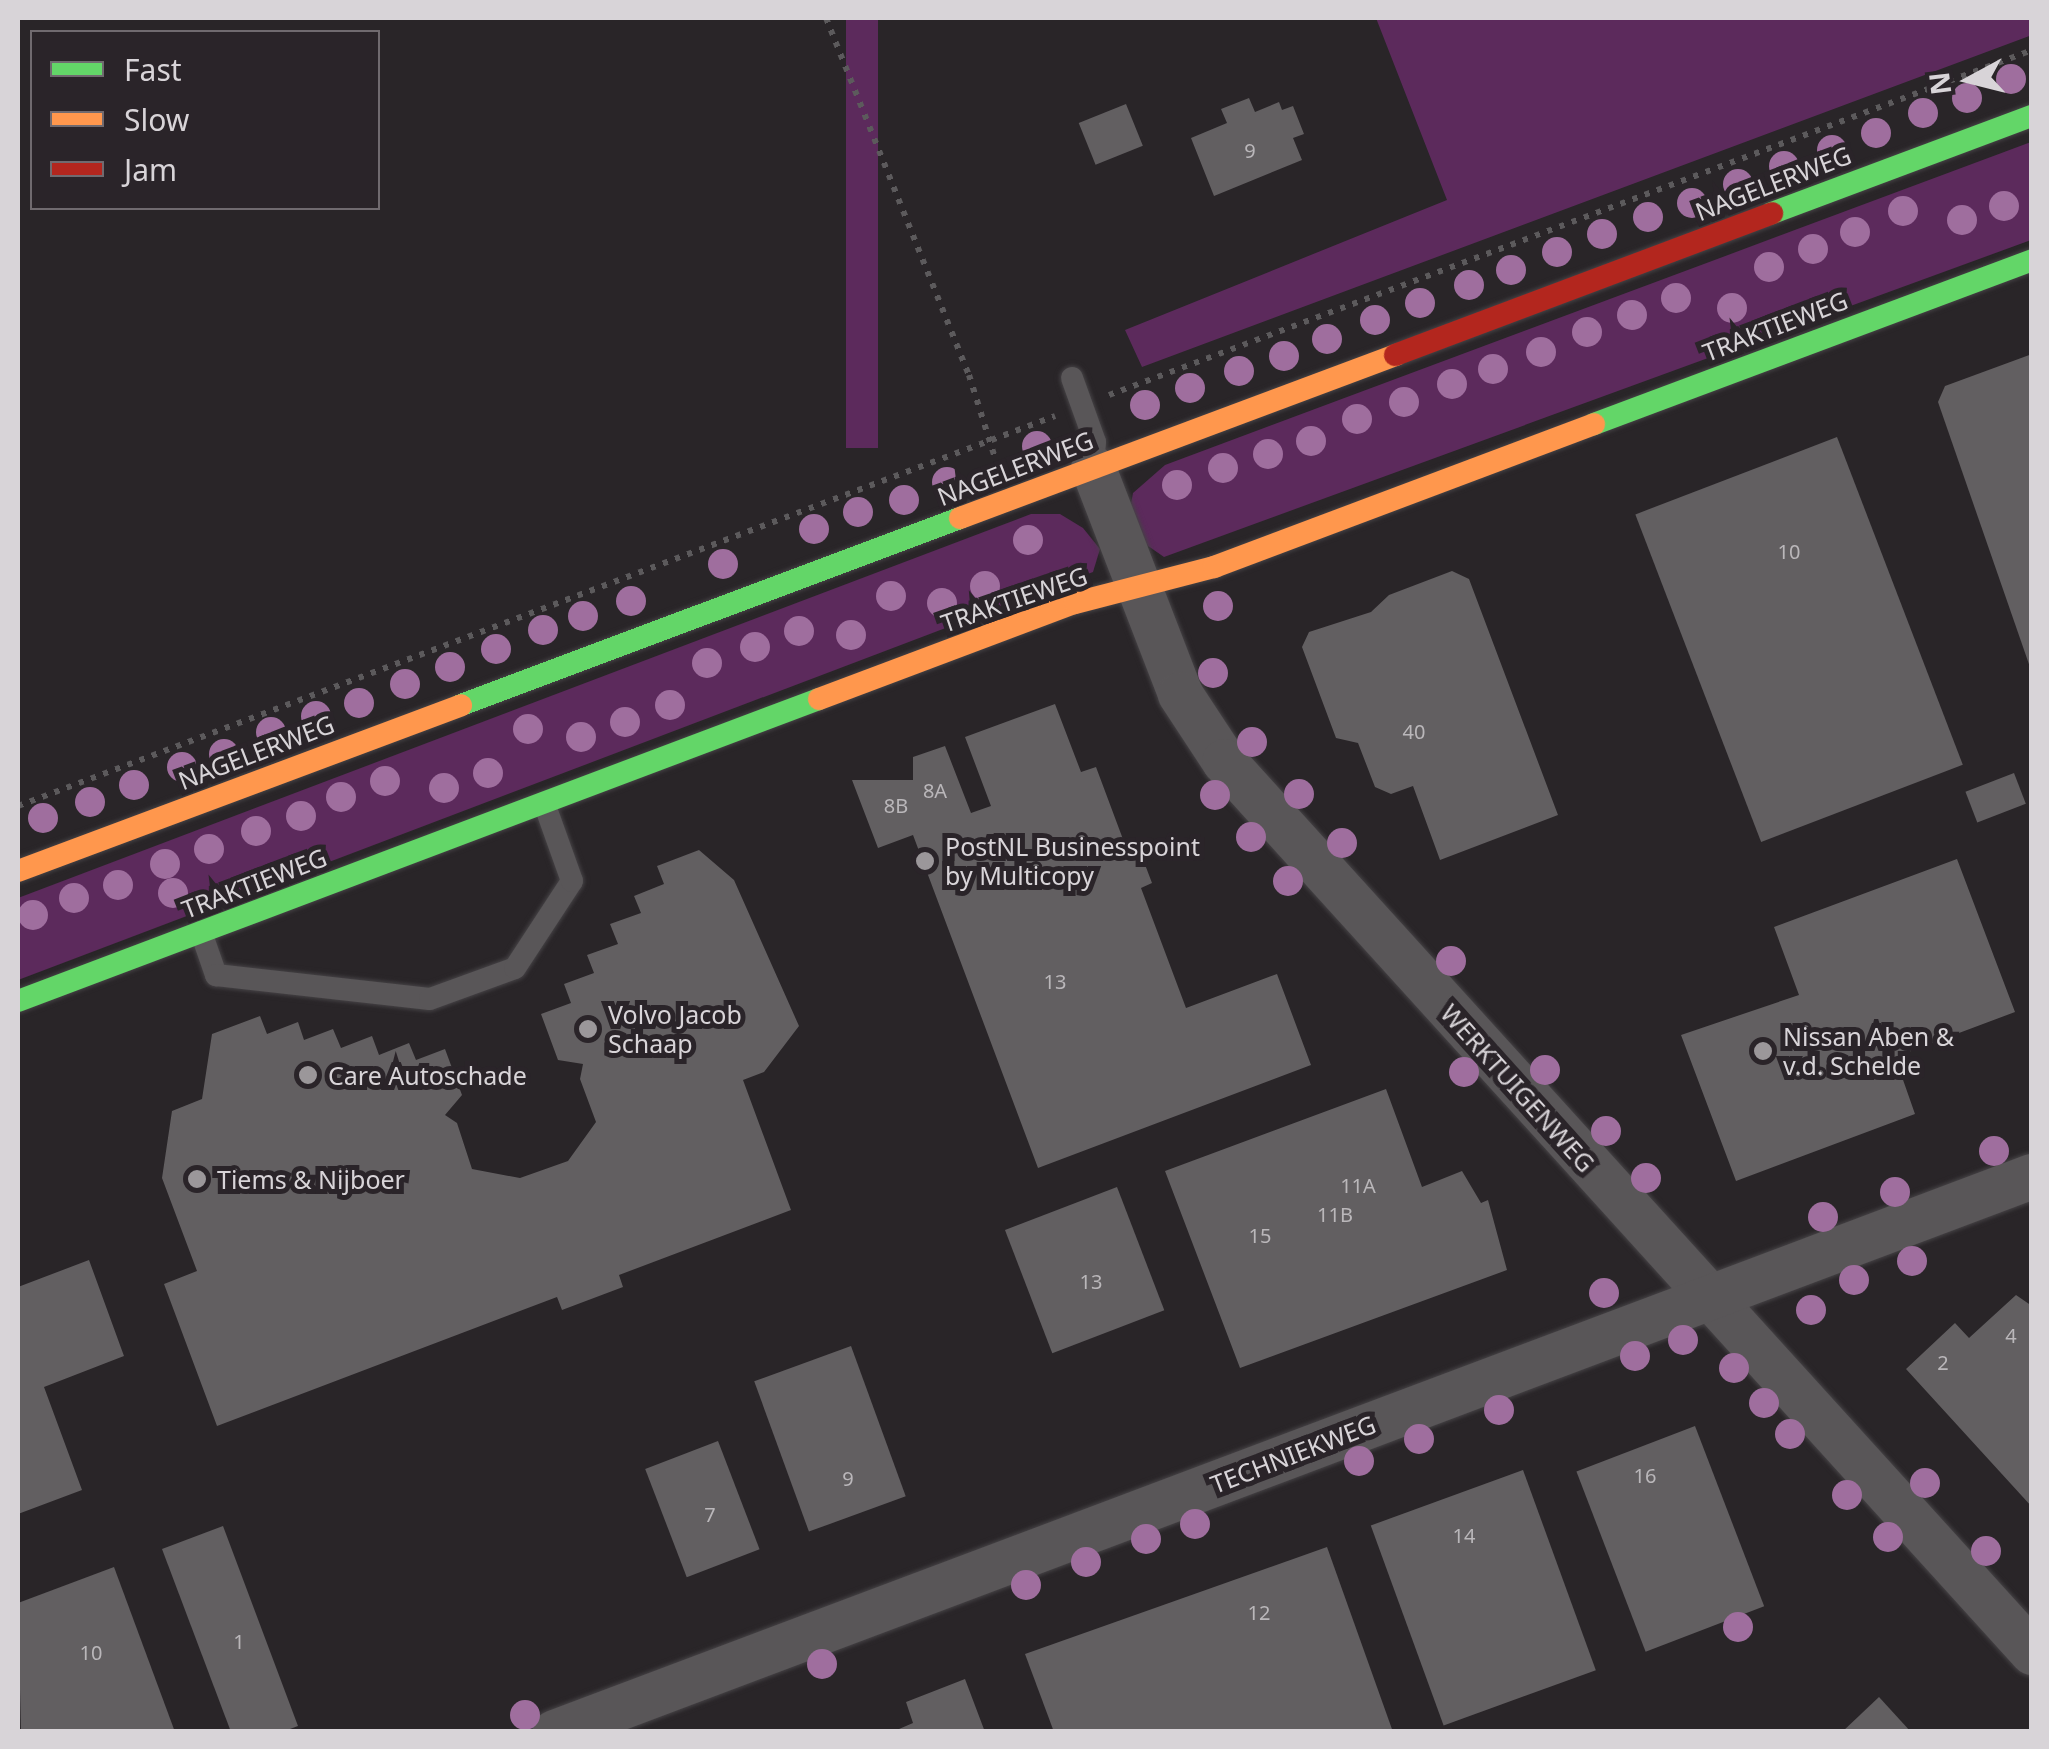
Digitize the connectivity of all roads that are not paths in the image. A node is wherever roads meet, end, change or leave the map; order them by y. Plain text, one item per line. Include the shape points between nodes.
1 (2032, 116) edge
2 (2032, 260) edge
3 (1072, 378) dead end
4 (1093, 468) junction
5 (1136, 588) junction
6 (544, 803) junction
7 (18, 871) edge
8 (201, 932) junction
9 (18, 1001) edge
10 (2032, 1176) edge
11 (1708, 1297) junction
12 (2032, 1652) edge
13 (554, 1732) edge

1 - 4 street, NAGELERWEG
2 - 5 street, TRAKTIEWEG via 1860,336
3 - 4 lane via 1095,442
4 - 5 street, WERKTUIGENWEG
4 - 7 street, NAGELERWEG
5 - 6 street, TRAKTIEWEG via 1076,603
5 - 11 street, WERKTUIGENWEG via 1180,694 1224,761
6 - 8 street, TRAKTIEWEG
6 - 8 lane via 572,881 515,968 430,999 216,975
8 - 9 street, TRAKTIEWEG
10 - 11 street, TECHNIEKWEG
11 - 12 street, WERKTUIGENWEG
11 - 13 street, TECHNIEKWEG

